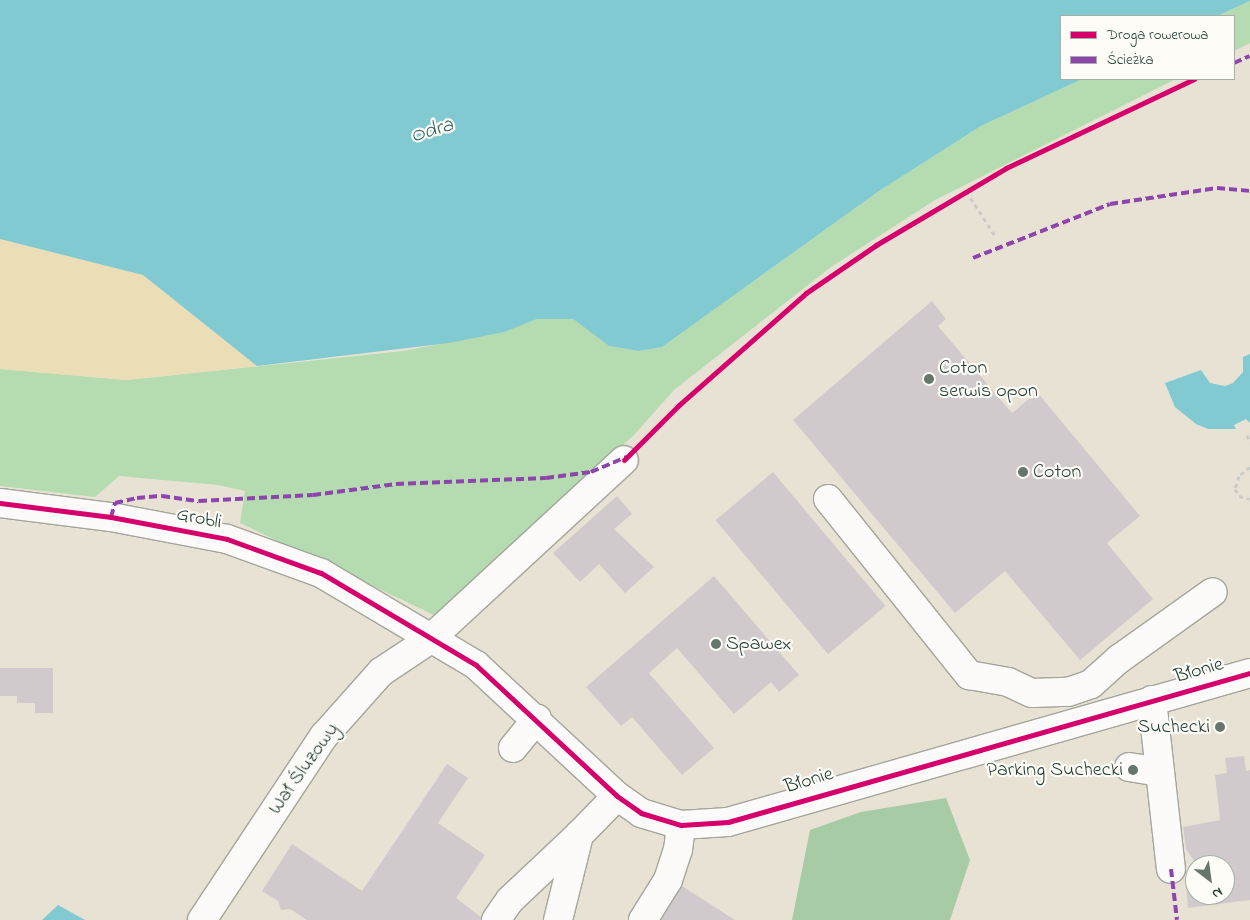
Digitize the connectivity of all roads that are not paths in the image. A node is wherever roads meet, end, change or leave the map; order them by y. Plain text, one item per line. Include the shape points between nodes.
1 (624, 460) dead end
2 (828, 499) dead end
3 (0, 503) edge
4 (1213, 592) dead end
5 (429, 640) junction
6 (1250, 673) edge
7 (1152, 700) junction
8 (537, 718) junction
9 (513, 748) dead end
10 (1129, 767) dead end
11 (1160, 772) junction
12 (617, 796) junction
13 (681, 825) junction
14 (579, 835) junction
15 (1171, 869) dead end
16 (202, 920) edge
17 (496, 920) edge
18 (558, 920) edge
19 (643, 920) edge

1 - 5 street, Wał Śluzowy
2 - 4 street via 969,675 1008,682 1032,693 1068,692 1091,684 1119,659
3 - 5 street, Grobli via 111,517 226,539 278,555 329,578
5 - 8 street, Błonie via 476,665
5 - 16 street, Wał Śluzowy via 381,672 324,736
6 - 7 street, Błonie
7 - 11 street
7 - 13 street, Błonie via 728,822
8 - 9 street
8 - 12 street, Błonie
10 - 11 street
11 - 15 street
12 - 13 street, Błonie via 641,813
12 - 14 street
13 - 19 street via 678,850 668,880
14 - 17 street via 510,900
14 - 18 street

